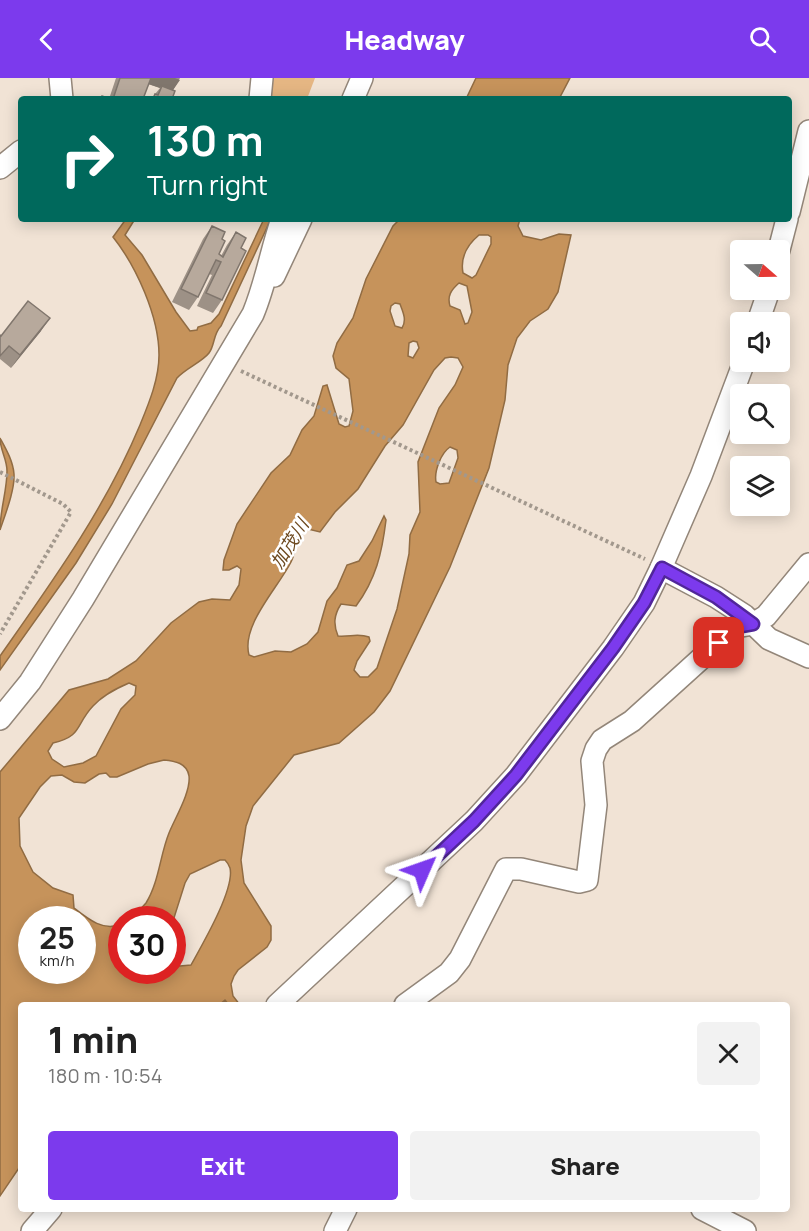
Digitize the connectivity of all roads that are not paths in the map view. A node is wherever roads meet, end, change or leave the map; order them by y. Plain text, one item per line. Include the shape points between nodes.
1 (60, 78) edge
2 (262, 78) edge
3 (362, 78) edge
4 (63, 96) edge
5 (260, 96) edge
6 (354, 96) edge
7 (809, 131) edge
8 (18, 153) edge
9 (0, 168) edge
10 (792, 200) edge
11 (281, 222) edge
12 (300, 222) edge
13 (786, 222) edge
14 (782, 240) edge
15 (261, 296) junction
16 (740, 372) edge
17 (809, 564) edge
18 (658, 566) junction
19 (753, 624) junction
20 (809, 657) edge
21 (0, 719) edge
22 (280, 1002) edge
23 (409, 1002) edge
24 (48, 1212) edge
25 (344, 1212) edge
26 (708, 1212) edge
27 (32, 1231) edge
28 (335, 1231) edge
29 (745, 1231) edge

1 - 4 street
2 - 5 street
3 - 6 street
7 - 10 street
8 - 9 street
11 - 15 street
12 - 15 street
13 - 14 street
15 - 21 street via 83,599 30,682
16 - 18 street via 701,476
17 - 19 street via 766,616
18 - 19 street via 716,597
18 - 22 street via 644,603 516,775 474,821
19 - 20 street via 769,639
19 - 23 street via 736,627 596,749 592,760 596,805 587,880 579,882 506,869 460,959 449,973
24 - 27 street
25 - 28 street
26 - 29 street

